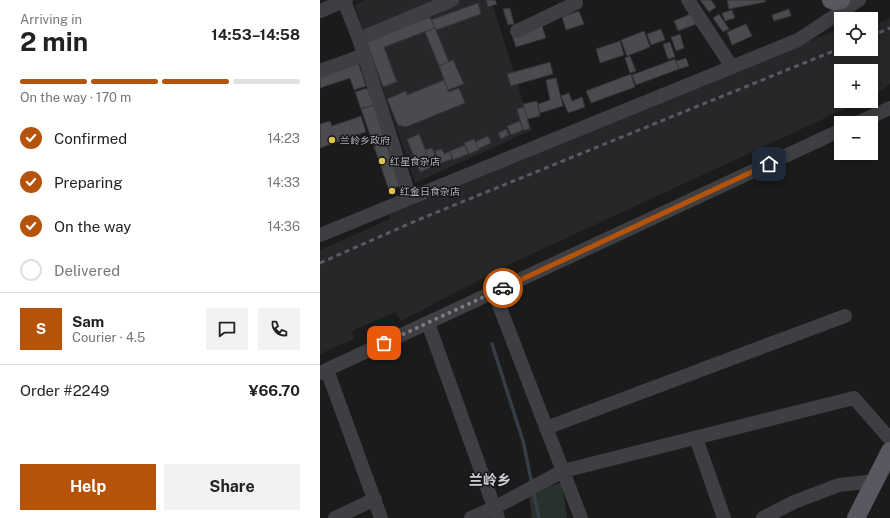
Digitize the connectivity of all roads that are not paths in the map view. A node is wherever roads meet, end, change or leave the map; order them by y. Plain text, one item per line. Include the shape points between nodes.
1 (452, 0) edge
2 (688, 0) edge
3 (831, 0) edge
4 (840, 0) edge
5 (859, 0) edge
6 (345, 1) edge
7 (579, 1) edge
8 (326, 6) edge
9 (517, 31) dead end
10 (359, 38) junction
11 (364, 55) junction
12 (732, 67) junction
13 (320, 72) edge
14 (890, 108) edge
15 (872, 116) edge
16 (834, 133) edge
17 (410, 198) junction
18 (320, 235) edge
19 (494, 292) junction
20 (845, 316) dead end
21 (428, 323) junction
22 (323, 371) edge
23 (546, 428) junction
24 (696, 438) junction
25 (890, 439) edge
26 (890, 451) edge
27 (563, 471) junction
28 (875, 481) junction
29 (375, 500) junction
30 (496, 513) edge
31 (335, 518) edge
32 (381, 518) edge
33 (471, 518) edge
34 (581, 518) edge
35 (724, 518) edge
36 (763, 518) edge
37 (856, 518) edge

1 - 10 street
2 - 12 street
3 - 4 main road
5 - 12 street via 798,40
6 - 8 street
6 - 10 street
7 - 9 street
10 - 11 street
11 - 13 street
11 - 17 street
12 - 17 street
14 - 15 street
16 - 19 street
17 - 18 street
19 - 21 street
19 - 23 street
20 - 23 street
21 - 22 street
21 - 30 street
22 - 29 street
23 - 27 street
24 - 25 street via 854,398
24 - 27 street
24 - 35 street
26 - 28 main road
27 - 30 street
27 - 34 street
28 - 36 street via 839,485 794,502
28 - 37 main road
29 - 31 street
29 - 32 street
30 - 33 street

